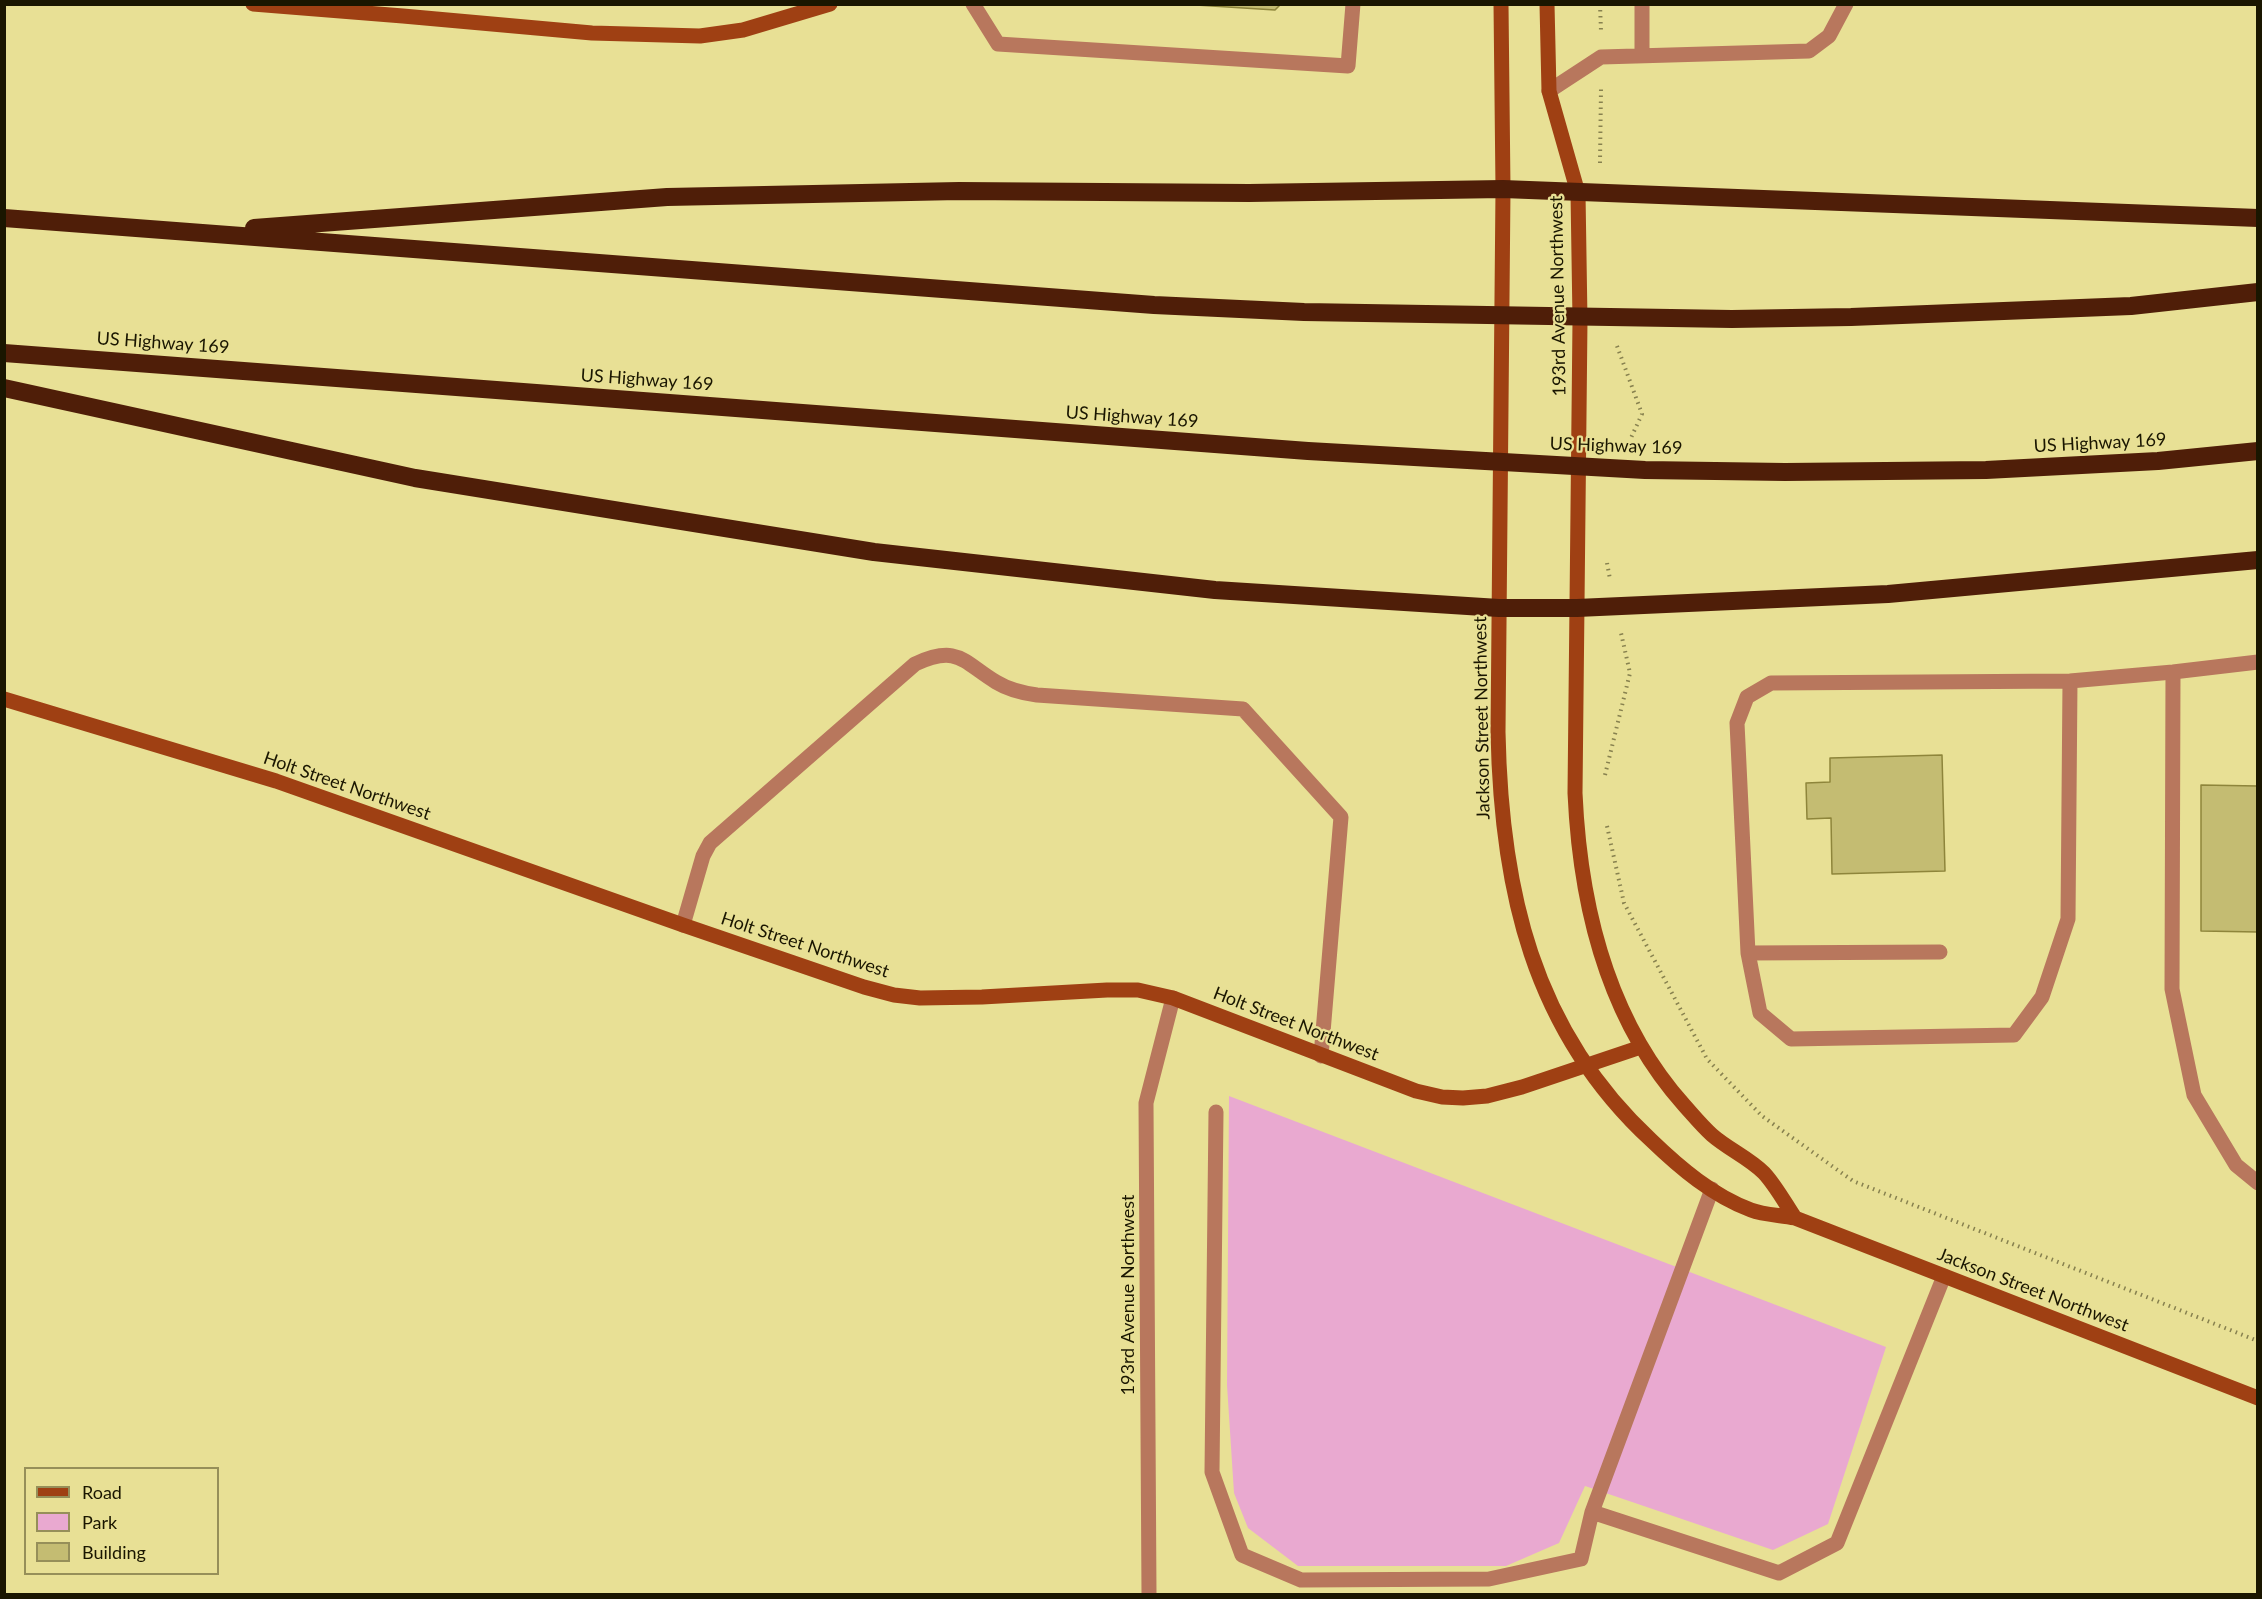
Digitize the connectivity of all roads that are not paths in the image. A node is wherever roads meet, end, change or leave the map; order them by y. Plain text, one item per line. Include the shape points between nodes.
1 (253, 4) edge
2 (830, 4) edge
3 (974, 4) edge
4 (1353, 4) edge
5 (1501, 4) edge
6 (1547, 4) edge
7 (1642, 4) edge
8 (1846, 4) edge
9 (403, 10) edge
10 (1642, 55) junction
11 (1549, 91) junction
12 (1503, 189) junction
13 (1578, 193) junction
14 (4, 218) edge
15 (2258, 218) edge
16 (195, 232) junction
17 (2258, 292) edge
18 (4, 353) edge
19 (4, 388) edge
20 (2258, 451) edge
21 (2258, 560) edge
22 (1499, 608) junction
23 (1577, 608) junction
24 (2258, 662) edge
25 (2173, 672) junction
26 (2070, 681) junction
27 (4, 699) edge
28 (683, 925) junction
29 (1940, 952) dead end
30 (1748, 953) junction
31 (1173, 998) junction
32 (1641, 1047) junction
33 (1321, 1056) junction
34 (1585, 1066) junction
35 (1216, 1112) dead end
36 (2258, 1183) edge
37 (1712, 1189) junction
38 (1796, 1218) junction
39 (1944, 1276) junction
40 (2258, 1398) edge
41 (1592, 1512) junction
42 (1149, 1594) edge

1 - 9 street
2 - 9 street via 743,30 700,36 592,33
3 - 4 street via 998,44 1348,66
5 - 12 street
6 - 11 street, 193rd Avenue Northwest
7 - 10 street
8 - 10 street via 1829,36 1809,51
10 - 11 street via 1601,57
11 - 13 street, 193rd Avenue Northwest
12 - 13 highway
12 - 16 highway via 1250,193 959,191 667,197
12 - 22 street, Jackson Street Northwest
13 - 15 highway
13 - 23 street, 193rd Avenue Northwest
14 - 16 highway
16 - 17 highway via 1154,305 1304,312 1732,319 1851,317 2119,306
18 - 20 highway, US Highway 169 via 1308,451 1645,470 1986,470 2158,461
19 - 22 highway via 415,478 874,552 1215,590
21 - 23 highway via 1888,594
22 - 23 highway
22 - 34 street, Jackson Street Northwest via 1499,788 1515,900 1544,988
23 - 32 street via 1575,793 1583,884 1595,940 1629,1027
24 - 25 street
25 - 26 street
25 - 36 street via 2172,988 2194,1095 2236,1165
26 - 30 street via 1771,683 1747,697 1737,723
26 - 30 street via 2068,919 2042,997 2014,1035 1791,1039 1760,1013
27 - 28 street, Holt Street Northwest via 276,781
28 - 31 street, Holt Street Northwest via 894,995 950,998 1138,990
28 - 33 street via 710,843 915,664 932,656 966,659 1016,692 1243,709 1341,817
29 - 30 street
31 - 33 street, Holt Street Northwest
31 - 42 street, 193rd Avenue Northwest via 1146,1103
32 - 34 street, Holt Street Northwest
32 - 38 street via 1682,1103 1713,1136 1763,1173
33 - 34 street, Holt Street Northwest via 1416,1091 1463,1098 1487,1096
34 - 37 street, Jackson Street Northwest via 1633,1124 1690,1176
35 - 41 street via 1212,1472 1242,1554 1301,1580 1490,1579 1581,1558
37 - 38 street, Jackson Street Northwest via 1751,1210
37 - 41 street
38 - 39 street, Jackson Street Northwest
39 - 40 street, Jackson Street Northwest
39 - 41 street via 1837,1543 1779,1573

